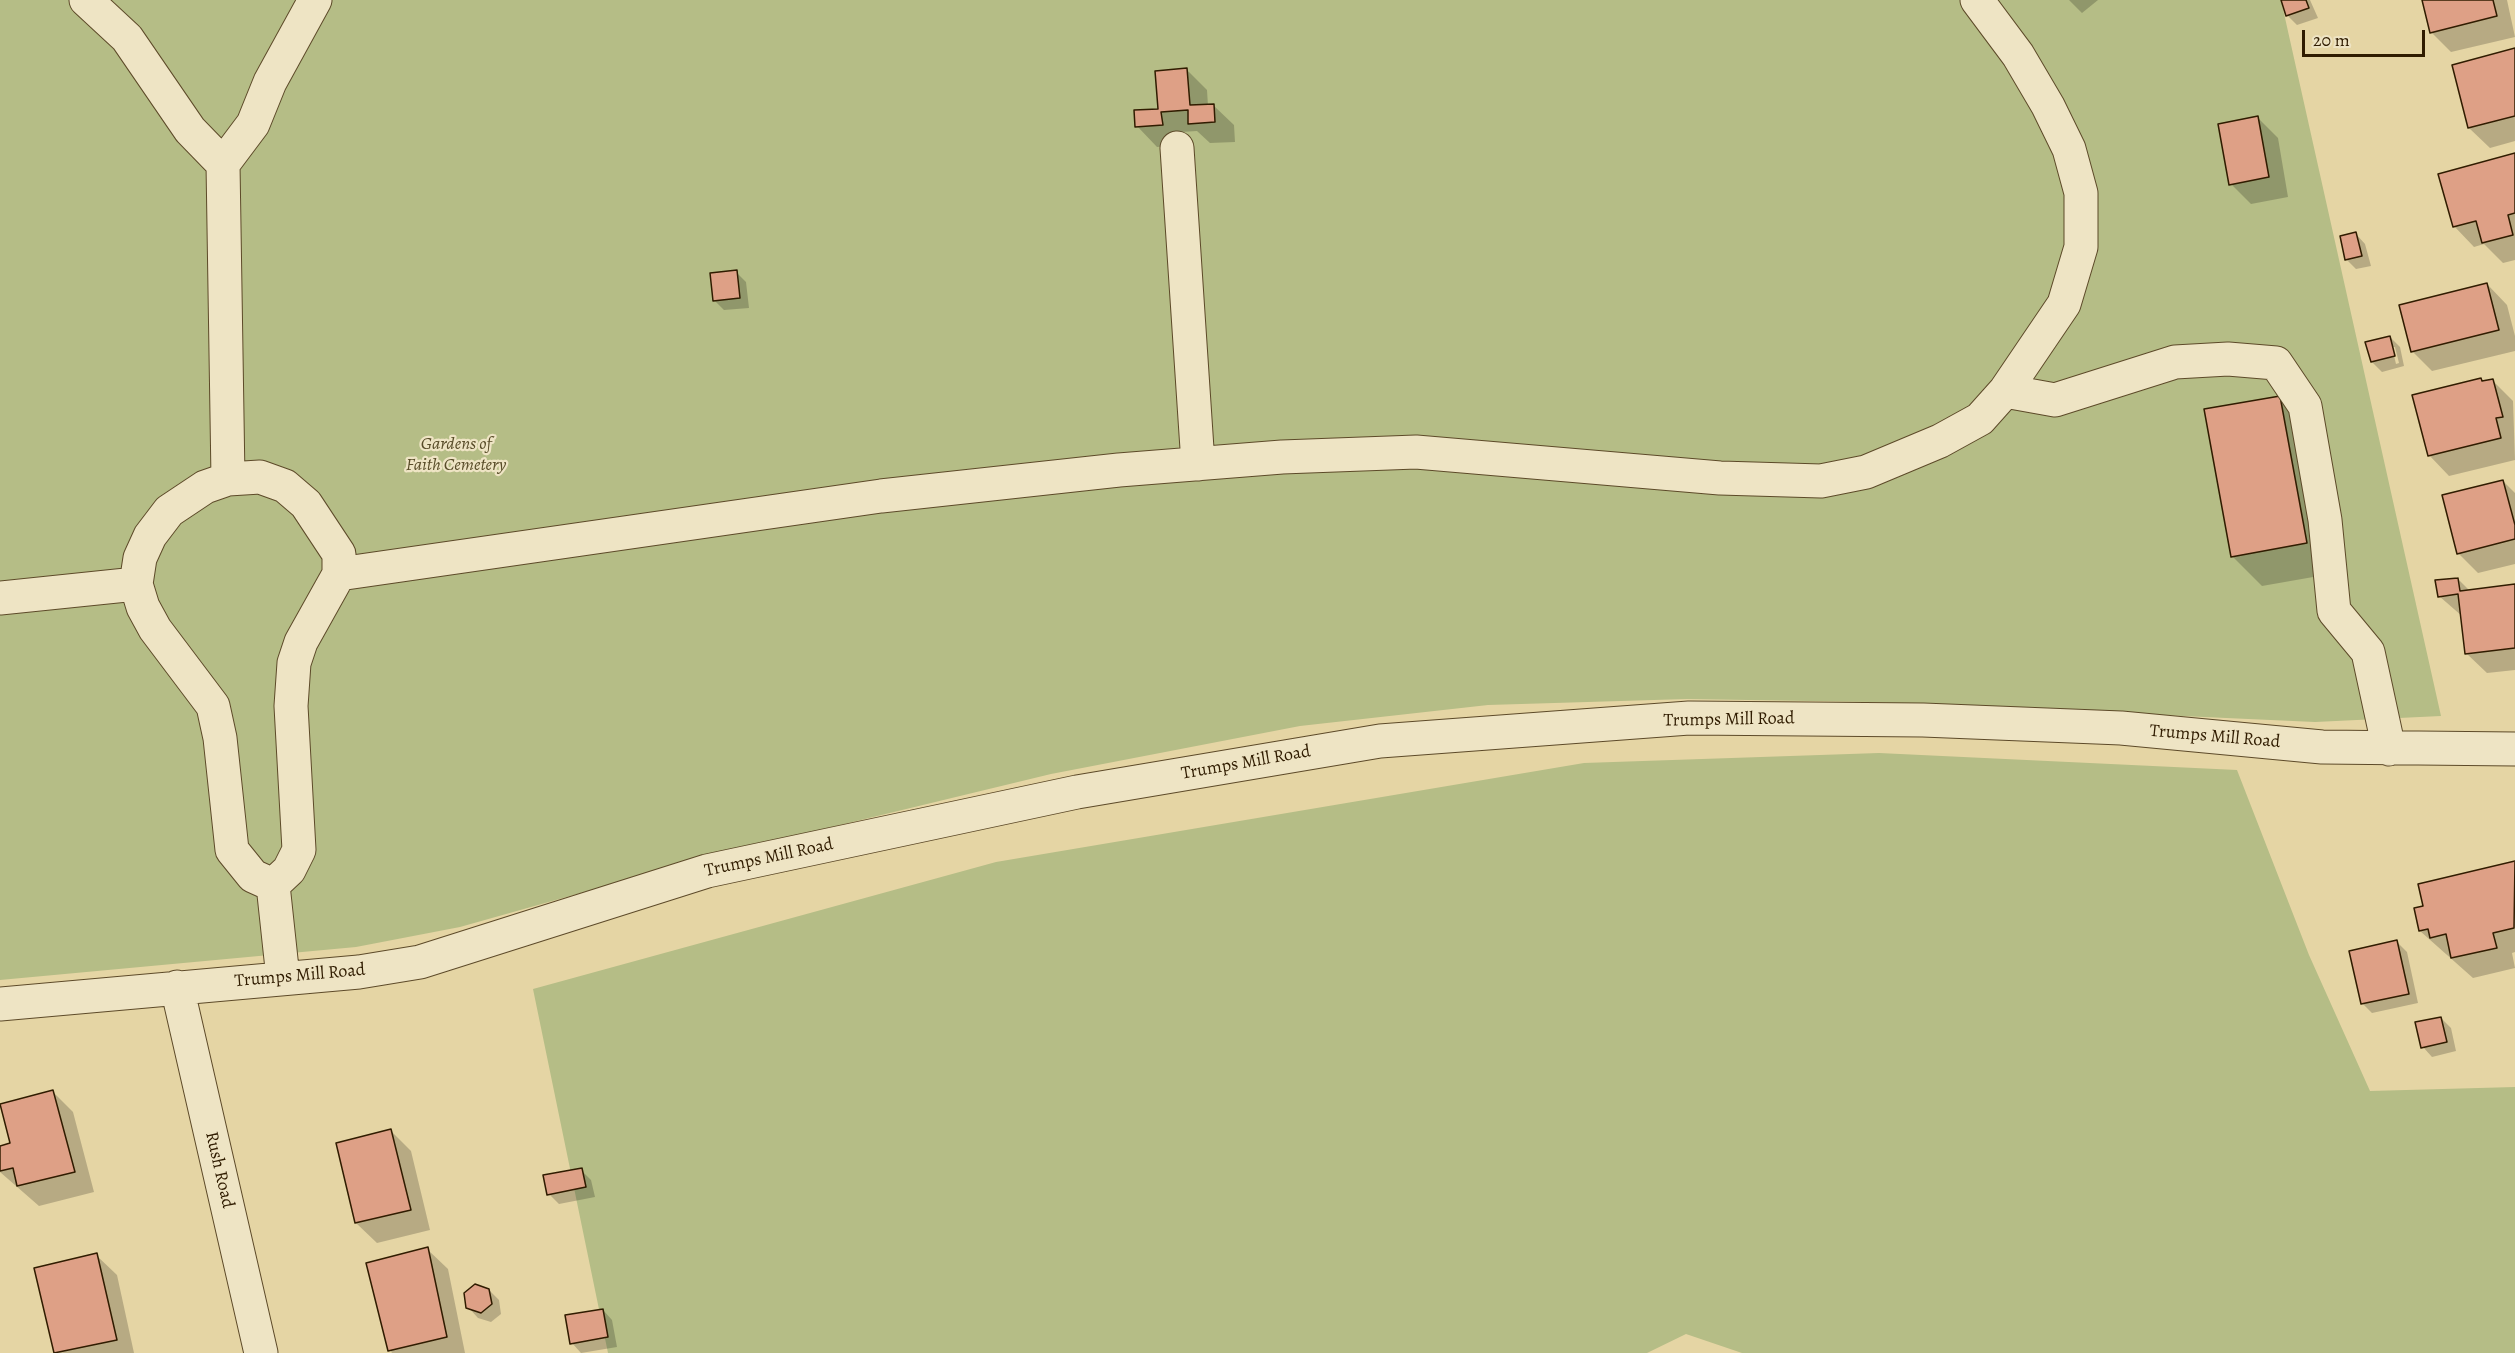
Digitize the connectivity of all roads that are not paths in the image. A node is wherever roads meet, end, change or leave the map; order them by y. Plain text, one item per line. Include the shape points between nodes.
1 (86, 0) edge
2 (315, 0) edge
3 (1977, 0) edge
4 (1177, 148) dead end
5 (223, 164) junction
6 (2005, 391) junction
7 (1198, 464) junction
8 (228, 479) junction
9 (339, 574) junction
10 (136, 584) junction
11 (0, 598) edge
12 (2515, 748) edge
13 (2389, 749) junction
14 (273, 885) junction
15 (283, 978) junction
16 (177, 987) junction
17 (0, 1004) edge
18 (261, 1353) edge

1 - 5 street via 126,38 190,130
2 - 5 street via 252,124
3 - 6 street via 2018,55 2048,106 2069,149 2081,192 2081,247 2064,304
4 - 7 street
5 - 8 street
6 - 7 street via 1980,419 1940,441 1866,472 1821,481 1720,478 1416,452
6 - 13 street via 2055,400 2175,362 2228,358 2276,363 2305,406 2325,520 2334,612 2368,652
7 - 9 street via 881,496
8 - 9 street via 260,477 285,486 306,504 339,554
8 - 10 street via 205,487 169,512 150,536 140,558
9 - 14 street via 301,642 294,663 291,706 299,850 289,870
10 - 11 street
10 - 14 street via 155,629 213,706 232,850 253,876
12 - 13 street, Trumps Mill Road
13 - 15 street, Trumps Mill Road via 2322,747 2121,728 1878,719 1689,718 1380,741 1077,792 718,869 571,912 507,937 420,963
14 - 15 street
15 - 16 street, Trumps Mill Road
16 - 17 street, Trumps Mill Road
16 - 18 street, Rush Road

